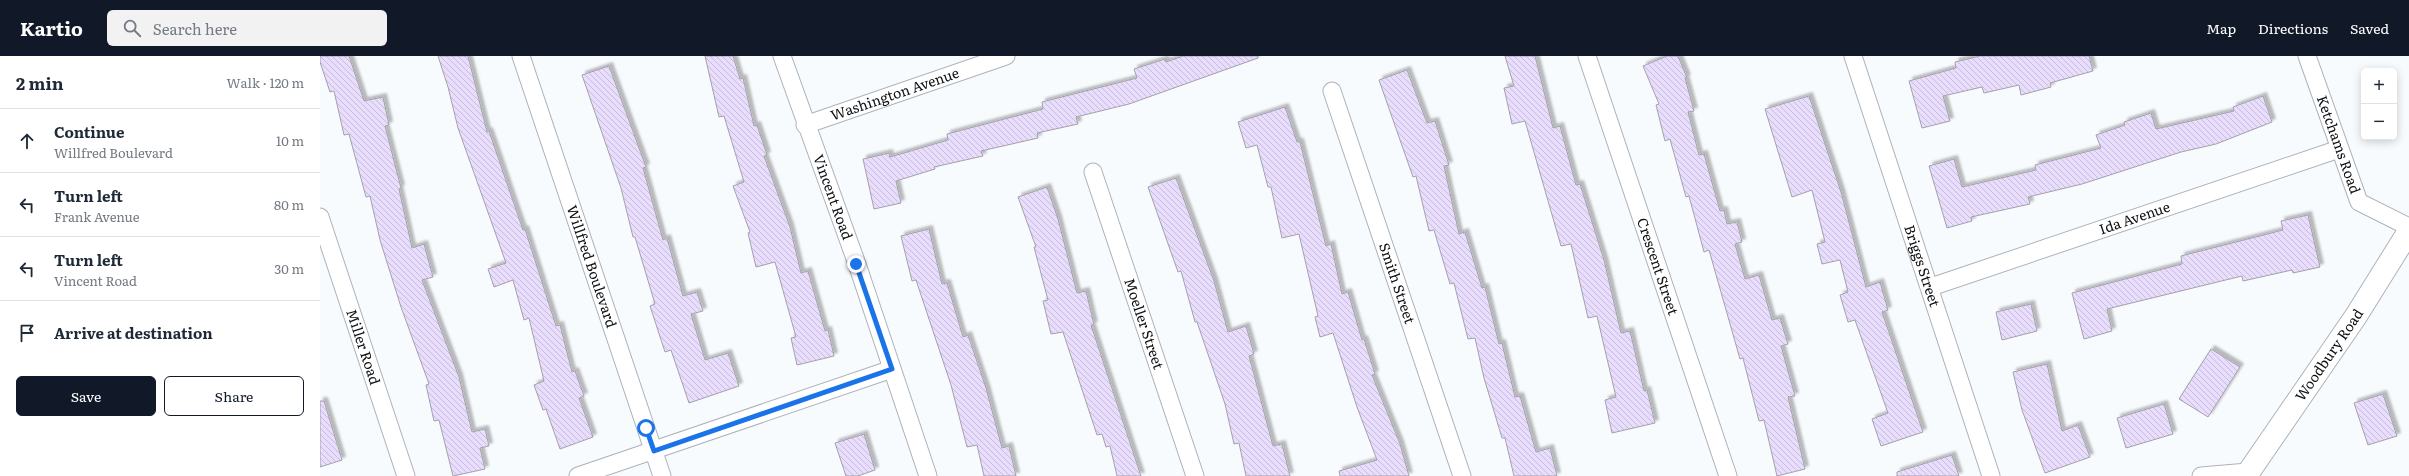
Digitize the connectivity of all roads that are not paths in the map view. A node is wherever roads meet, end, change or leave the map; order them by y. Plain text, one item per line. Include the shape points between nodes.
1 (521, 56) edge
2 (782, 56) edge
3 (1006, 56) edge
4 (1587, 56) edge
5 (1853, 56) edge
6 (2307, 56) edge
7 (1332, 91) dead end
8 (805, 125) junction
9 (2340, 150) junction
10 (1093, 172) dead end
11 (320, 218) edge
12 (2409, 228) edge
13 (2409, 231) edge
14 (326, 256) edge
15 (1930, 287) junction
16 (892, 369) junction
17 (654, 451) junction
18 (404, 475) edge
19 (2248, 475) edge
20 (578, 476) edge
21 (662, 476) edge
22 (928, 476) edge
23 (1195, 476) edge
24 (1462, 476) edge
25 (1728, 476) edge
26 (1992, 476) edge
27 (2201, 476) edge

1 - 17 street, Willfred Boulevard
2 - 8 street, Vincent Road
3 - 8 street, Washington Avenue
4 - 25 street, Crescent Street
5 - 15 street, Briggs Street
6 - 9 street, Ketchams Road
7 - 24 street, Smith Street
8 - 16 street, Vincent Road
9 - 12 street, Ketchams Road via 2359,202
9 - 15 street, Ida Avenue
10 - 23 street, Moeller Street
11 - 14 street, Miller Road
13 - 19 main road, Woodbury Road via 2356,316
14 - 18 street, Miller Road
15 - 26 street, Briggs Street
16 - 17 street
16 - 22 street, Vincent Road
17 - 20 street
17 - 21 street, Willfred Boulevard
19 - 27 street

